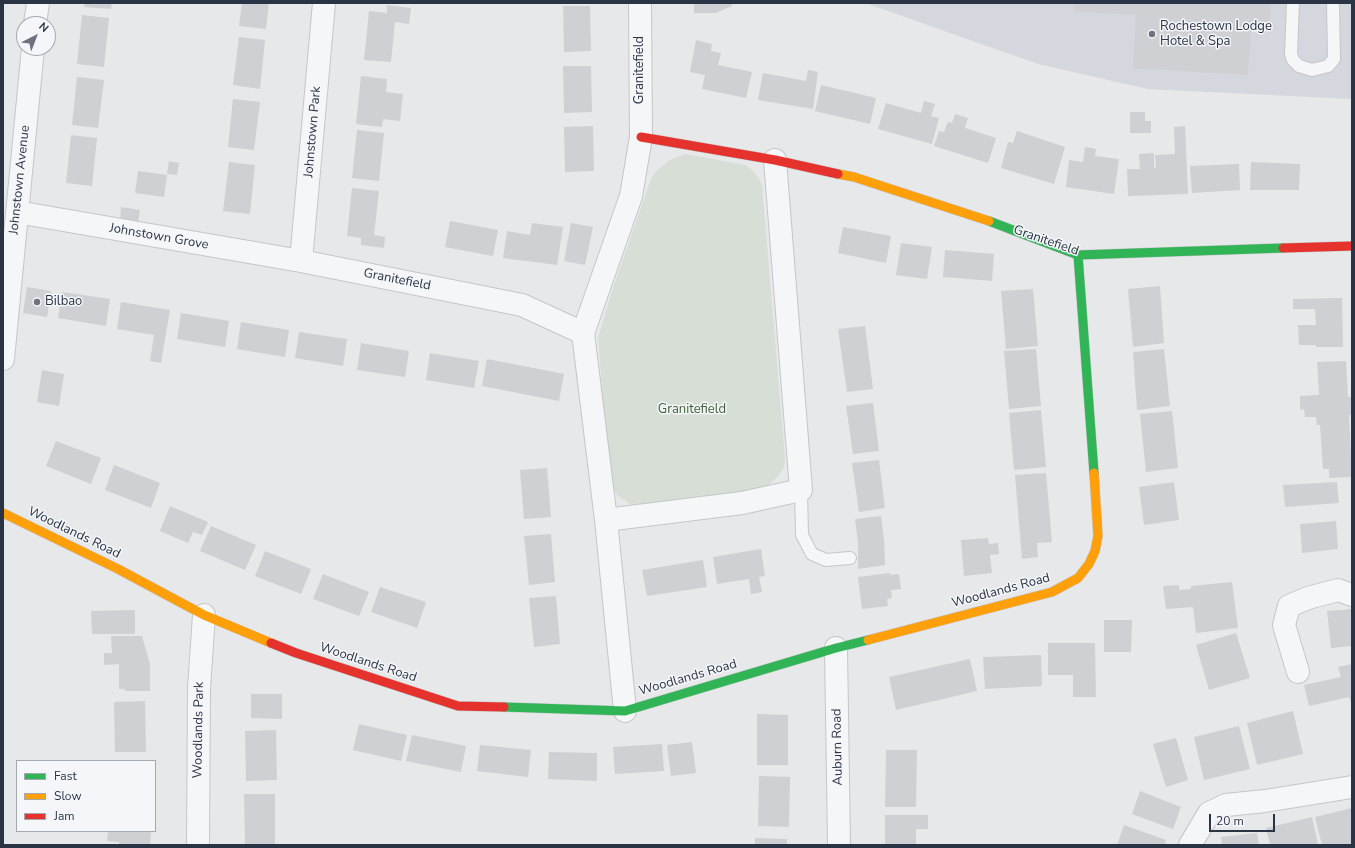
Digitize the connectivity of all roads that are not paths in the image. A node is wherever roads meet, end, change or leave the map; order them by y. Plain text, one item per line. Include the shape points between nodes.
1 (38, 3) edge
2 (324, 3) edge
3 (640, 3) edge
4 (1293, 3) edge
5 (1333, 3) edge
6 (37, 16) edge
7 (32, 56) edge
8 (641, 137) junction
9 (775, 160) junction
10 (17, 212) junction
11 (1352, 246) edge
12 (1078, 254) junction
13 (301, 261) junction
14 (583, 333) junction
15 (3, 359) edge
16 (800, 490) junction
17 (3, 513) edge
18 (606, 520) junction
19 (850, 558) dead end
20 (1352, 595) edge
21 (204, 615) junction
22 (836, 648) junction
23 (1298, 672) dead end
24 (624, 710) junction
25 (1352, 787) edge
26 (198, 845) edge
27 (839, 845) edge
28 (1190, 845) edge

1 - 6 street
2 - 13 street, Johnstown Park
3 - 8 street, Granitefield
4 - 5 lane via 1291,54 1299,66 1312,70 1328,66 1334,59
7 - 10 street, Johnstown Avenue
8 - 9 street, Granitefield
8 - 14 street, Granitefield via 632,196
9 - 12 street, Granitefield via 854,177 970,214
9 - 16 street
10 - 13 street, Johnstown Grove
10 - 15 street, Johnstown Avenue
11 - 12 street, Granitefield
12 - 22 street, Woodlands Road via 1098,536 1089,564 1078,578 1052,592
13 - 14 street, Granitefield via 522,305
14 - 18 street, Granitefield
16 - 18 street via 742,503
16 - 19 lane via 802,535 812,554 826,560
17 - 21 street, Woodlands Road via 118,569
18 - 24 street, Granitefield
20 - 23 street via 1338,590 1290,606 1284,625
21 - 24 street, Woodlands Road via 296,653 458,706
21 - 26 street, Woodlands Park via 199,688
22 - 24 street, Woodlands Road
22 - 27 street, Auburn Road
25 - 28 street via 1226,805 1209,813

